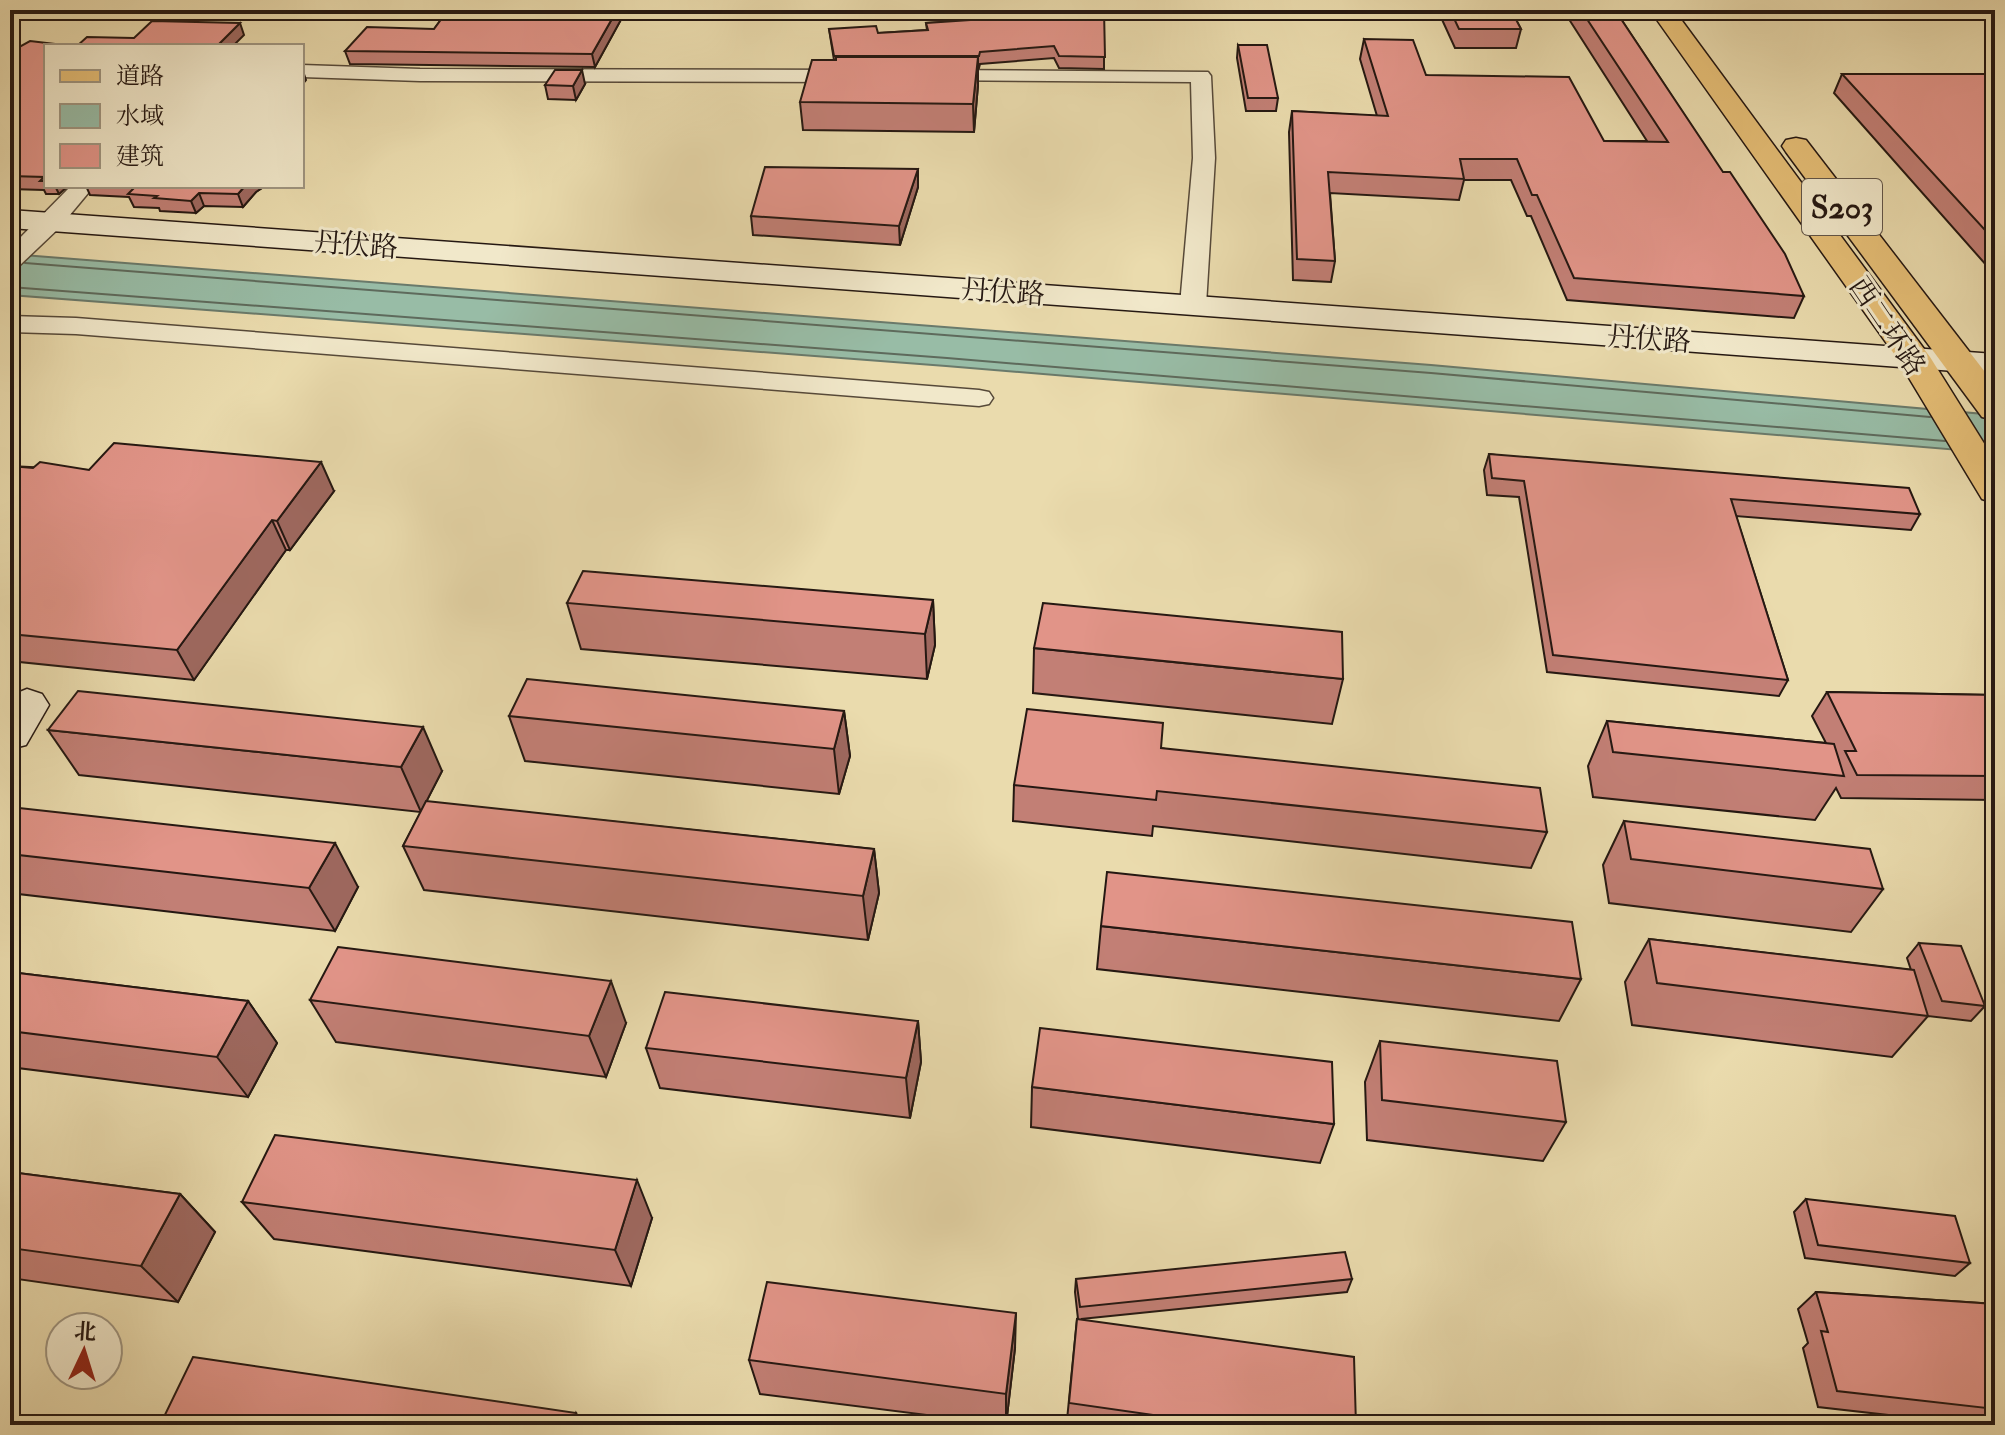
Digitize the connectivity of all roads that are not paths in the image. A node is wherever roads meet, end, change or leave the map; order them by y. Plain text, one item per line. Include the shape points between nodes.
1 (1662, 10) edge
2 (1692, 10) edge
3 (304, 71) edge
4 (879, 76) edge
5 (910, 76) edge
6 (81, 188) edge
7 (10, 219) edge
8 (51, 223) junction
9 (18, 254) edge
10 (1193, 305) junction
11 (10, 324) edge
12 (1913, 357) junction
13 (1960, 361) junction
14 (1995, 364) edge
15 (979, 398) dead end
16 (1993, 407) edge
17 (1995, 491) edge

1 - 12 main road, 西二环路 / S203
2 - 13 main road, 西二环路 / S203
3 - 4 street
5 - 10 street via 1201,76 1204,158
6 - 8 street
7 - 8 main road, 丹伏路
8 - 9 street
8 - 10 main road, 丹伏路
10 - 12 main road, 丹伏路
11 - 15 street
12 - 13 main road, 丹伏路
12 - 17 main road, 西二环路 / S203
13 - 14 main road, 丹伏路
13 - 16 main road, 西二环路 / S203

